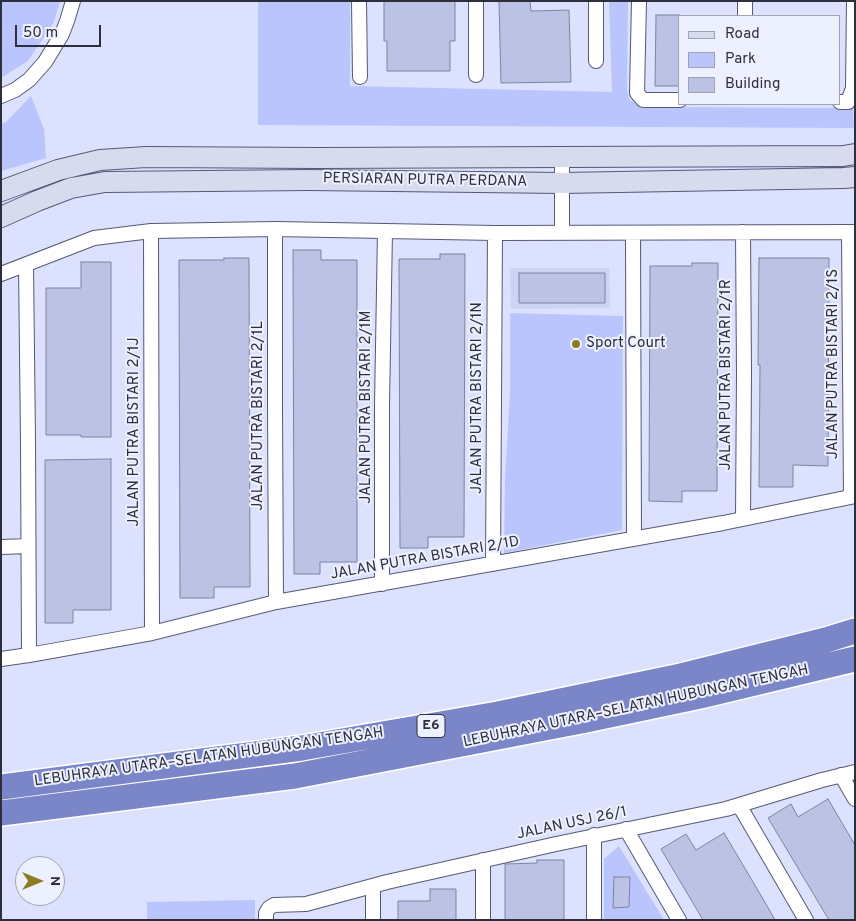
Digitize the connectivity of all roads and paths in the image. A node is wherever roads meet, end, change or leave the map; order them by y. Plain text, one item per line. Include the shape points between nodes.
1 (73, 1) edge
2 (359, 1) edge
3 (476, 1) edge
4 (596, 1) edge
5 (639, 1) edge
6 (745, 1) edge
7 (854, 1) edge
8 (745, 15) edge
9 (596, 61) dead end
10 (476, 75) dead end
11 (360, 77) dead end
12 (1, 96) edge
13 (678, 100) edge
14 (841, 102) edge
15 (855, 154) edge
16 (562, 157) junction
17 (855, 176) edge
18 (562, 183) junction
19 (1, 190) edge
20 (1, 217) edge
21 (275, 229) junction
22 (150, 231) junction
23 (385, 231) junction
24 (562, 232) junction
25 (743, 232) junction
26 (852, 232) edge
27 (495, 233) junction
28 (633, 233) junction
29 (26, 265) junction
30 (1, 274) edge
31 (853, 496) edge
32 (743, 518) junction
33 (634, 538) junction
34 (28, 546) junction
35 (1, 547) edge
36 (493, 564) junction
37 (382, 584) junction
38 (276, 602) junction
39 (855, 631) edge
40 (152, 633) junction
41 (29, 655) junction
42 (855, 658) edge
43 (1, 659) edge
44 (848, 774) edge
45 (1, 787) edge
46 (855, 799) edge
47 (739, 805) junction
48 (1, 813) edge
49 (626, 829) junction
50 (594, 835) junction
51 (483, 860) junction
52 (373, 886) junction
53 (266, 920) edge
54 (373, 920) edge
55 (482, 920) edge
56 (594, 920) edge
57 (679, 920) edge
58 (806, 920) edge

1 - 12 street via 62,34 45,62 29,80
2 - 11 street
3 - 10 street
4 - 9 street
5 - 13 street via 637,93 643,100
6 - 8 street
7 - 14 street via 853,88 848,102
15 - 16 main road, PERSIARAN PUTRA PERDANA
16 - 18 street
16 - 19 main road, PERSIARAN PUTRA PERDANA via 146,157 100,160 58,170
17 - 18 main road, PERSIARAN PUTRA PERDANA
18 - 20 main road, PERSIARAN PUTRA PERDANA via 105,182 71,188
18 - 24 street
21 - 22 street
21 - 23 street
21 - 38 street, JALAN PUTRA BISTARI 2/1L
22 - 29 street via 94,238
22 - 40 street, JALAN PUTRA BISTARI 2/1J
23 - 27 street
23 - 37 street, JALAN PUTRA BISTARI 2/1M
24 - 27 street
24 - 28 street
25 - 26 street
25 - 28 street
25 - 32 street, JALAN PUTRA BISTARI 2/1R
26 - 31 street, JALAN PUTRA BISTARI 2/1S
27 - 36 street, JALAN PUTRA BISTARI 2/1N
28 - 33 street
29 - 30 street
29 - 34 street
31 - 32 street, JALAN PUTRA BISTARI 2/1D
32 - 33 street, JALAN PUTRA BISTARI 2/1D
33 - 36 street, JALAN PUTRA BISTARI 2/1D
34 - 35 street
34 - 41 street
36 - 37 street, JALAN PUTRA BISTARI 2/1D
37 - 38 street, JALAN PUTRA BISTARI 2/1D
38 - 40 street, JALAN PUTRA BISTARI 2/1D
39 - 45 highway, LEBUHRAYA UTARA–SELATAN HUBUNGAN TENGAH / E6 via 681,676 498,714 302,748
40 - 41 street, JALAN PUTRA BISTARI 2/1D
41 - 43 street, JALAN PUTRA BISTARI 2/1D
42 - 48 highway, LEBUHRAYA UTARA–SELATAN HUBUNGAN TENGAH / E6 via 700,696 295,776
44 - 46 street
44 - 47 street, JALAN USJ 26/1
47 - 49 street, JALAN USJ 26/1
47 - 58 street
49 - 50 street, JALAN USJ 26/1
49 - 57 street
50 - 51 street, JALAN USJ 26/1
50 - 56 street
51 - 52 street, JALAN USJ 26/1
51 - 55 street
52 - 53 street, JALAN USJ 26/1 via 312,902 274,905 266,913
52 - 54 street

